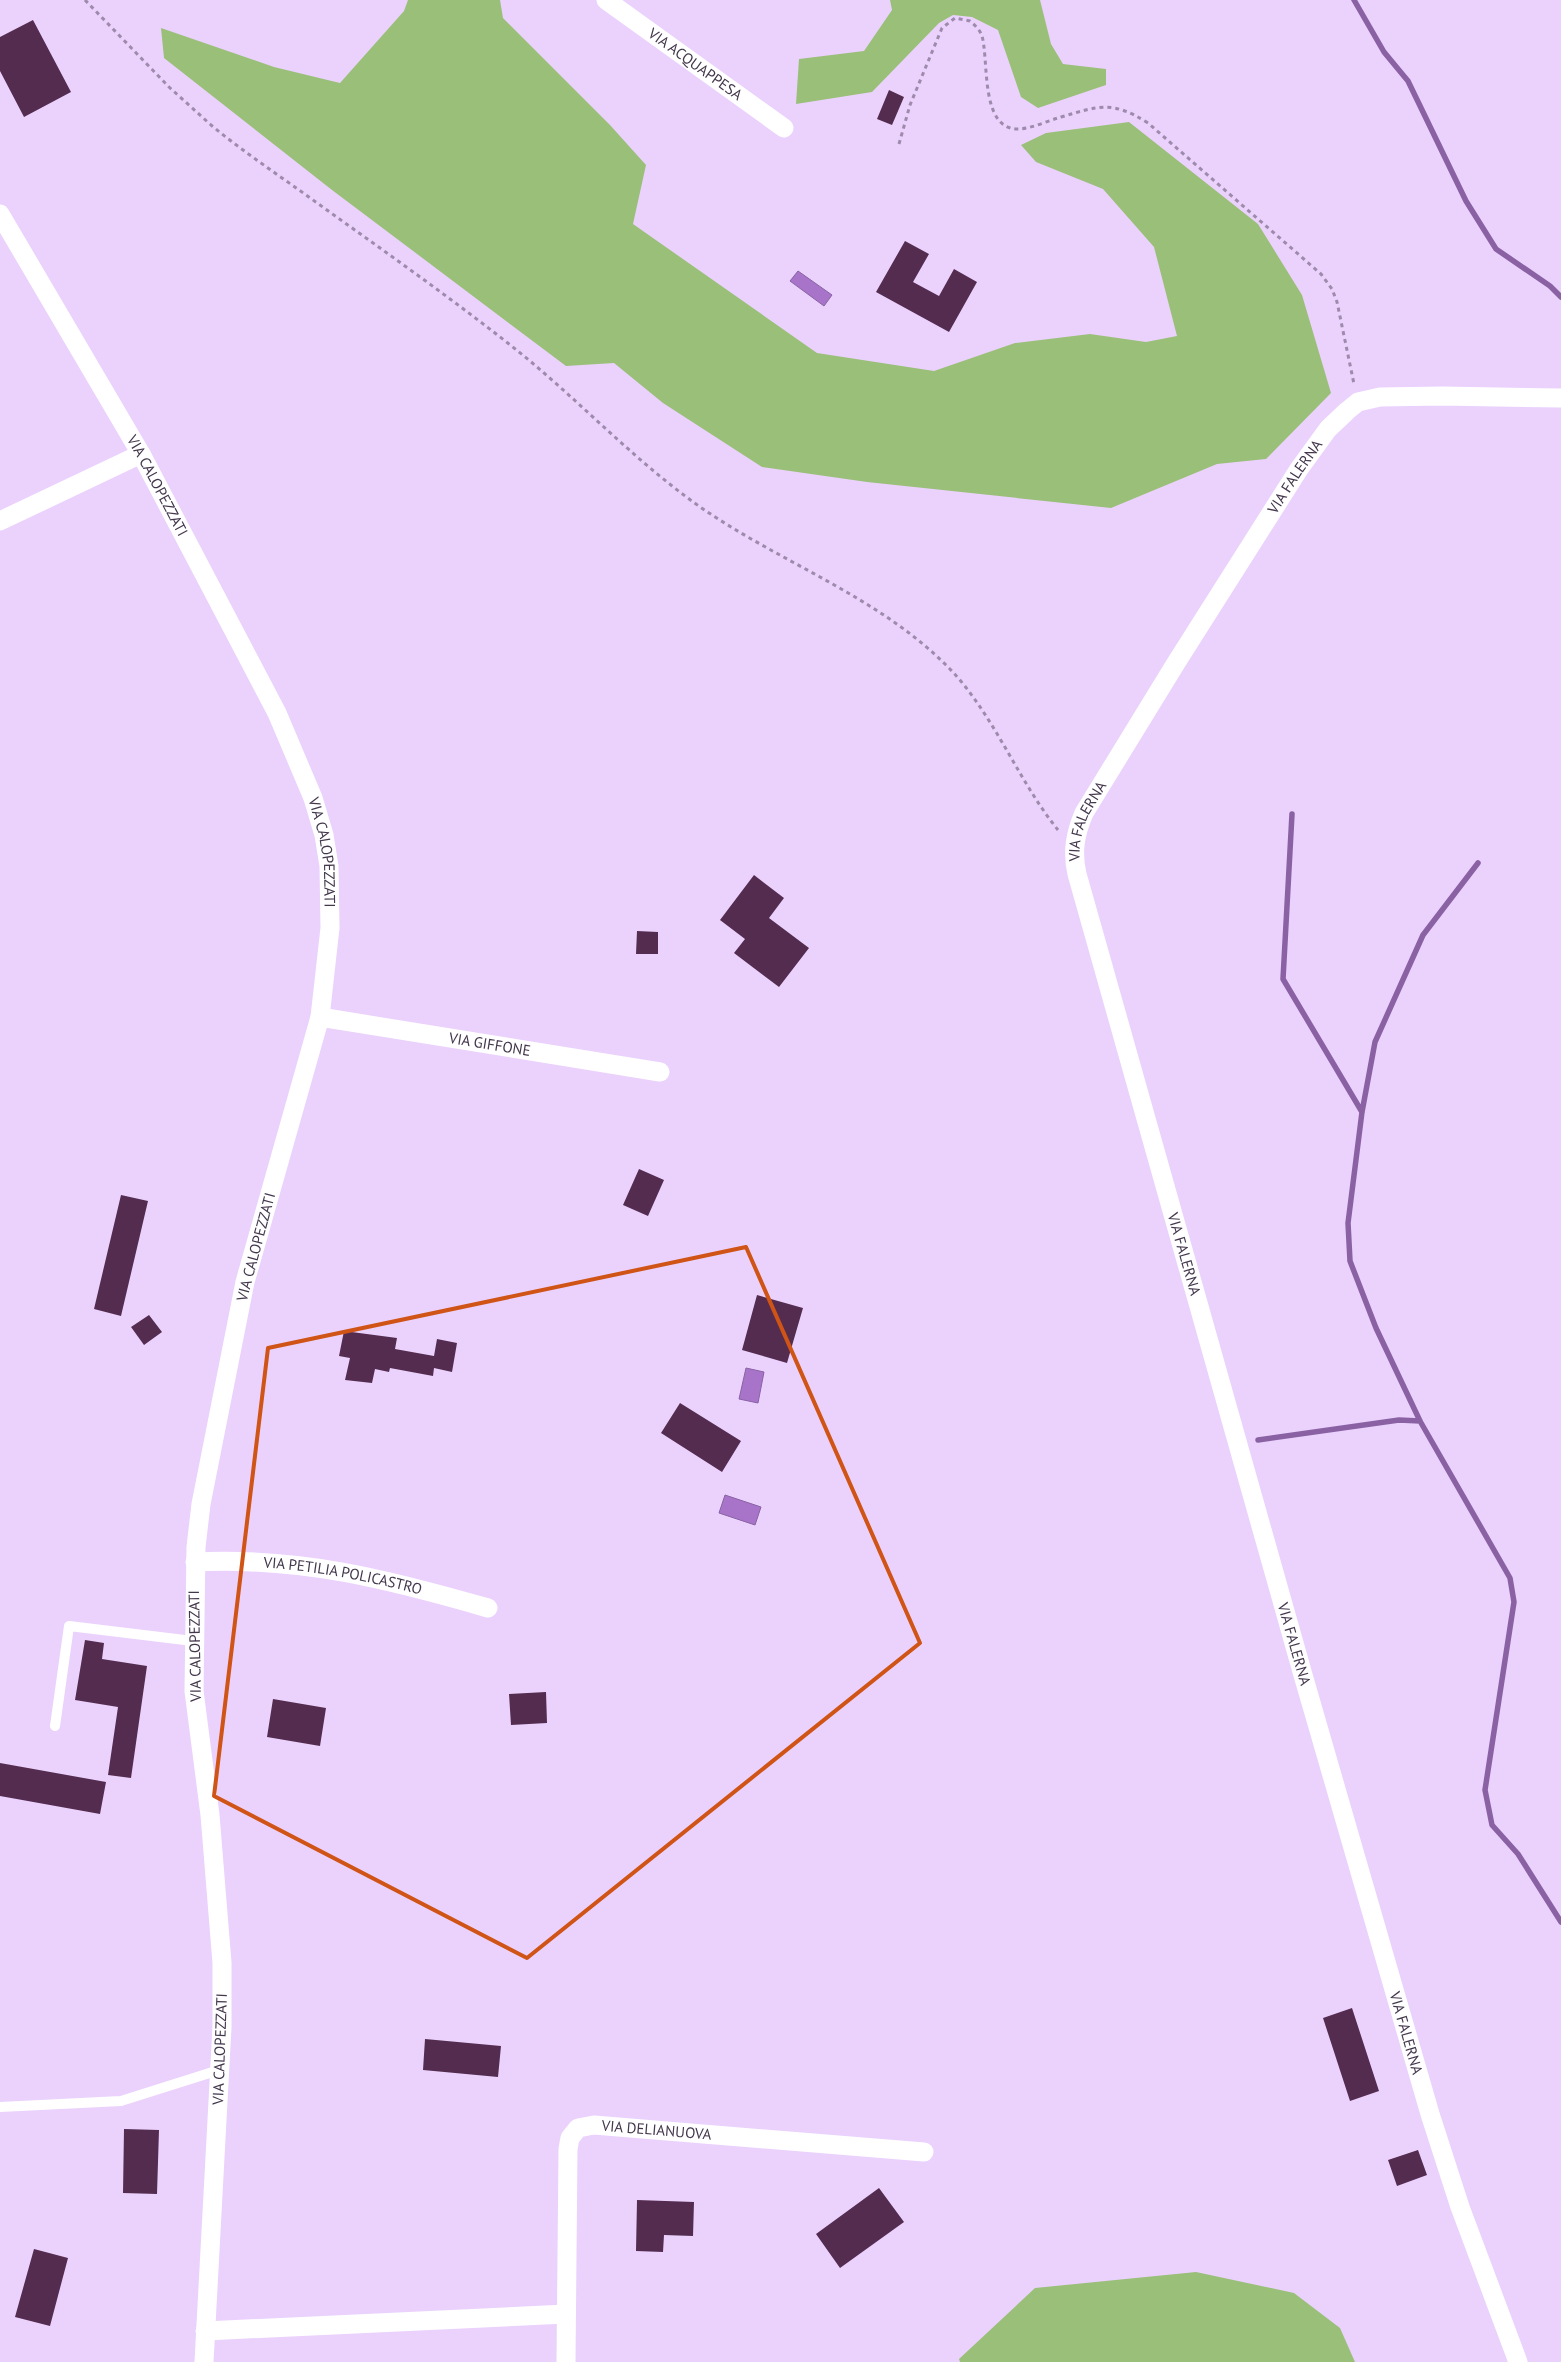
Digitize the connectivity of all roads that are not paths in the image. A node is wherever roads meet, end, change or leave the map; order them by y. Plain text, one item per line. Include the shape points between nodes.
1 (606, 0) edge
2 (784, 128) dead end
3 (0, 214) edge
4 (1561, 398) edge
5 (141, 454) junction
6 (0, 521) edge
7 (320, 1017) junction
8 (660, 1072) dead end
9 (195, 1562) junction
10 (488, 1608) dead end
11 (193, 1641) junction
12 (55, 1726) dead end
13 (219, 2070) junction
14 (0, 2107) edge
15 (924, 2152) dead end
16 (566, 2314) junction
17 (206, 2331) junction
18 (204, 2362) edge
19 (566, 2362) edge
20 (1518, 2362) edge

1 - 2 street, VIA ACQUAPPESA
3 - 5 street, VIA CALOPEZZATI
4 - 20 street, VIA FALERNA via 1380,397 1358,402 1328,429 1176,662 1084,813 1074,850 1080,884 1402,2022 1460,2207
5 - 6 street
5 - 7 street, VIA CALOPEZZATI via 277,713 316,807 327,850 331,898
7 - 8 street, VIA GIFFONE
7 - 9 street, VIA CALOPEZZATI via 245,1282 201,1504
9 - 10 street, VIA PETILIA POLICASTRO via 248,1560 312,1566 417,1588
9 - 11 street, VIA CALOPEZZATI
11 - 12 lane via 69,1626
11 - 13 street, VIA CALOPEZZATI via 195,1706 220,1918 222,2005
13 - 14 lane via 121,2101
13 - 17 street, VIA CALOPEZZATI
15 - 16 street, VIA DELIANUOVA via 594,2126 578,2128 570,2138 568,2149
16 - 17 street
16 - 19 street
17 - 18 street, VIA CALOPEZZATI

